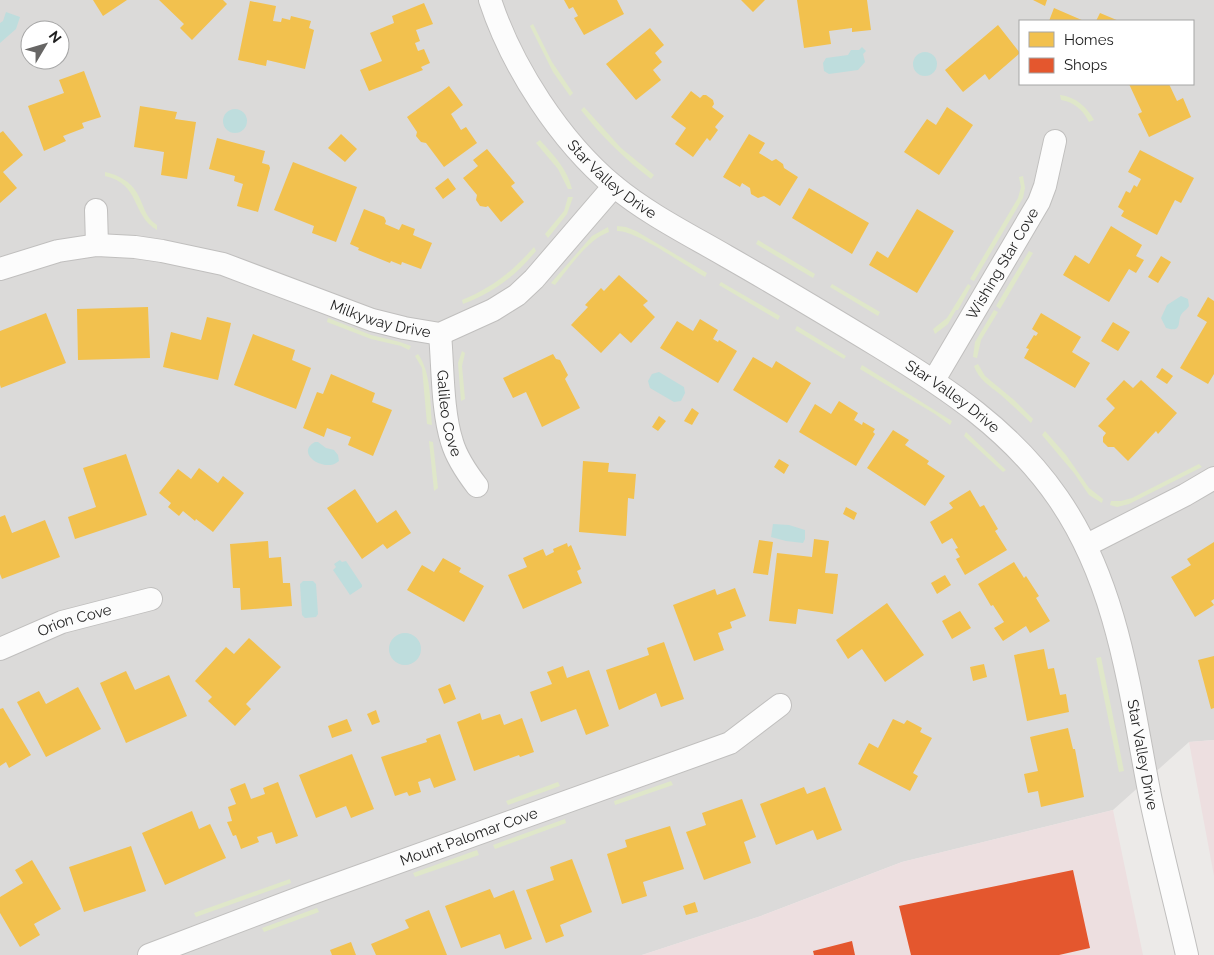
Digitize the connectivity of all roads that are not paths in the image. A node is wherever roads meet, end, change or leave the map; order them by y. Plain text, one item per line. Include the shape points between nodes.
1 (490, 0) edge
2 (1055, 141) dead end
3 (614, 186) junction
4 (96, 210) dead end
5 (97, 245) junction
6 (0, 269) edge
7 (440, 334) junction
8 (934, 380) junction
9 (1214, 478) edge
10 (477, 486) dead end
11 (1086, 546) junction
12 (151, 599) dead end
13 (0, 649) edge
14 (780, 705) dead end
15 (149, 955) edge
16 (1187, 955) edge

1 - 3 street, Star Valley Drive via 529,84 586,159
2 - 8 street, Wishing Star Cove via 1039,202
3 - 7 street, Milkyway Drive via 517,295 493,310
3 - 8 street, Star Valley Drive via 673,227 809,303
4 - 5 street
5 - 6 street, Milkyway Drive via 58,252
5 - 7 street, Milkyway Drive via 162,251 223,264 372,320
7 - 10 street, Galileo Cove via 451,437 456,453
8 - 11 street, Star Valley Drive via 973,408 1023,454 1057,496
9 - 11 street
11 - 16 street, Star Valley Drive via 1102,582 1121,644 1158,835
12 - 13 street, Orion Cove via 62,622
14 - 15 street, Mount Palomar Cove via 730,743

